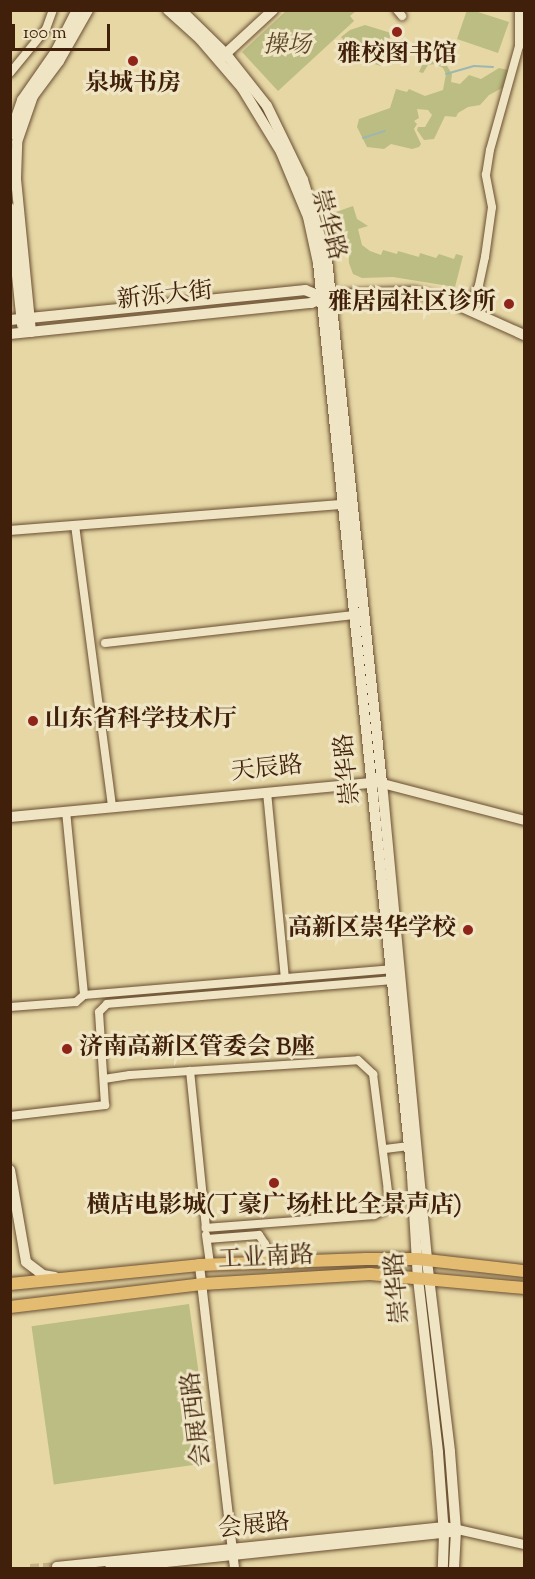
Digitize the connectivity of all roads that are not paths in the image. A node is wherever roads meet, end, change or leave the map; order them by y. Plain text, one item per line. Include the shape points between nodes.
1 (53, 10) edge
2 (77, 10) edge
3 (88, 10) edge
4 (168, 10) edge
5 (181, 10) edge
6 (273, 10) edge
7 (519, 10) edge
8 (222, 57) junction
9 (10, 73) edge
10 (10, 135) edge
11 (10, 208) edge
12 (11, 226) edge
13 (327, 296) junction
14 (468, 310) junction
15 (20, 319) edge
16 (27, 332) junction
17 (10, 334) edge
18 (525, 335) edge
19 (342, 504) junction
20 (75, 525) junction
21 (10, 530) edge
22 (354, 615) junction
23 (105, 643) dead end
24 (377, 782) junction
25 (267, 792) junction
26 (112, 807) junction
27 (66, 811) junction
28 (10, 817) edge
29 (525, 820) edge
30 (391, 975) junction
31 (285, 978) junction
32 (84, 995) junction
33 (10, 1007) edge
34 (190, 1071) junction
35 (104, 1079) junction
36 (10, 1116) edge
37 (409, 1146) junction
38 (385, 1149) junction
39 (11, 1179) edge
40 (206, 1228) junction
41 (207, 1239) junction
42 (422, 1260) junction
43 (268, 1262) junction
44 (204, 1264) junction
45 (525, 1271) edge
46 (424, 1279) junction
47 (70, 1280) junction
48 (10, 1284) edge
49 (202, 1284) junction
50 (525, 1288) edge
51 (10, 1307) edge
52 (444, 1530) junction
53 (456, 1530) junction
54 (525, 1544) edge
55 (232, 1552) junction
56 (56, 1566) dead end
57 (108, 1569) edge
58 (234, 1569) edge
59 (443, 1569) edge
60 (454, 1569) edge

1 - 9 street via 46,29
2 - 10 main road via 56,51 22,100
3 - 15 main road via 59,61 33,96 16,142
4 - 8 main road, 崇华路
5 - 8 main road, 崇华路
6 - 8 main road
7 - 14 street via 519,46 486,175 492,207 485,257
8 - 13 main road, 崇华路 via 267,106 303,180 324,248
11 - 12 main road
12 - 15 main road
13 - 14 main road, 新泺大街 via 414,292
13 - 15 main road, 新泺大街 via 304,290
13 - 16 main road, 新泺大街 via 311,303
13 - 19 main road, 崇华路
13 - 24 main road, 崇华路
14 - 18 main road, 新泺大街
15 - 16 main road
16 - 17 main road, 新泺大街
19 - 20 street
19 - 22 main road, 崇华路
20 - 21 street
20 - 26 street
22 - 23 street
22 - 24 main road, 崇华路
24 - 25 main road, 天辰路
24 - 29 street, 天辰路
24 - 30 main road, 崇华路
24 - 42 main road, 崇华路
25 - 26 main road, 天辰路
25 - 31 street
26 - 27 main road, 天辰路
27 - 28 main road, 天辰路
27 - 32 street
30 - 31 street
30 - 35 street via 107,1004 99,1012
30 - 37 main road, 崇华路
31 - 32 street
32 - 33 street via 76,1002
34 - 35 street
34 - 38 street via 358,1059 374,1074
34 - 40 street
35 - 36 street via 105,1105
37 - 38 street
37 - 42 main road, 崇华路
38 - 40 street via 390,1207 374,1215
39 - 47 main road via 26,1262 43,1275
40 - 41 street
41 - 43 street via 259,1235
41 - 44 street
42 - 43 main road, 工业南路
42 - 45 main road, 工业南路
42 - 46 main road, 崇华路
43 - 44 main road, 工业南路
44 - 47 main road, 工业南路
44 - 49 street, 会展西路
46 - 49 main road, 工业南路 via 370,1274
46 - 50 main road, 工业南路
46 - 52 main road, 崇华路
46 - 53 main road, 崇华路 via 450,1452
47 - 48 main road, 工业南路
49 - 51 main road, 工业南路
49 - 55 street, 会展西路
52 - 53 street, 会展路
52 - 55 street, 会展路
52 - 59 main road, 崇华路
53 - 54 street, 会展路
53 - 60 main road, 崇华路
55 - 56 street, 会展路
55 - 57 street, 会展路
55 - 58 street, 会展西路

